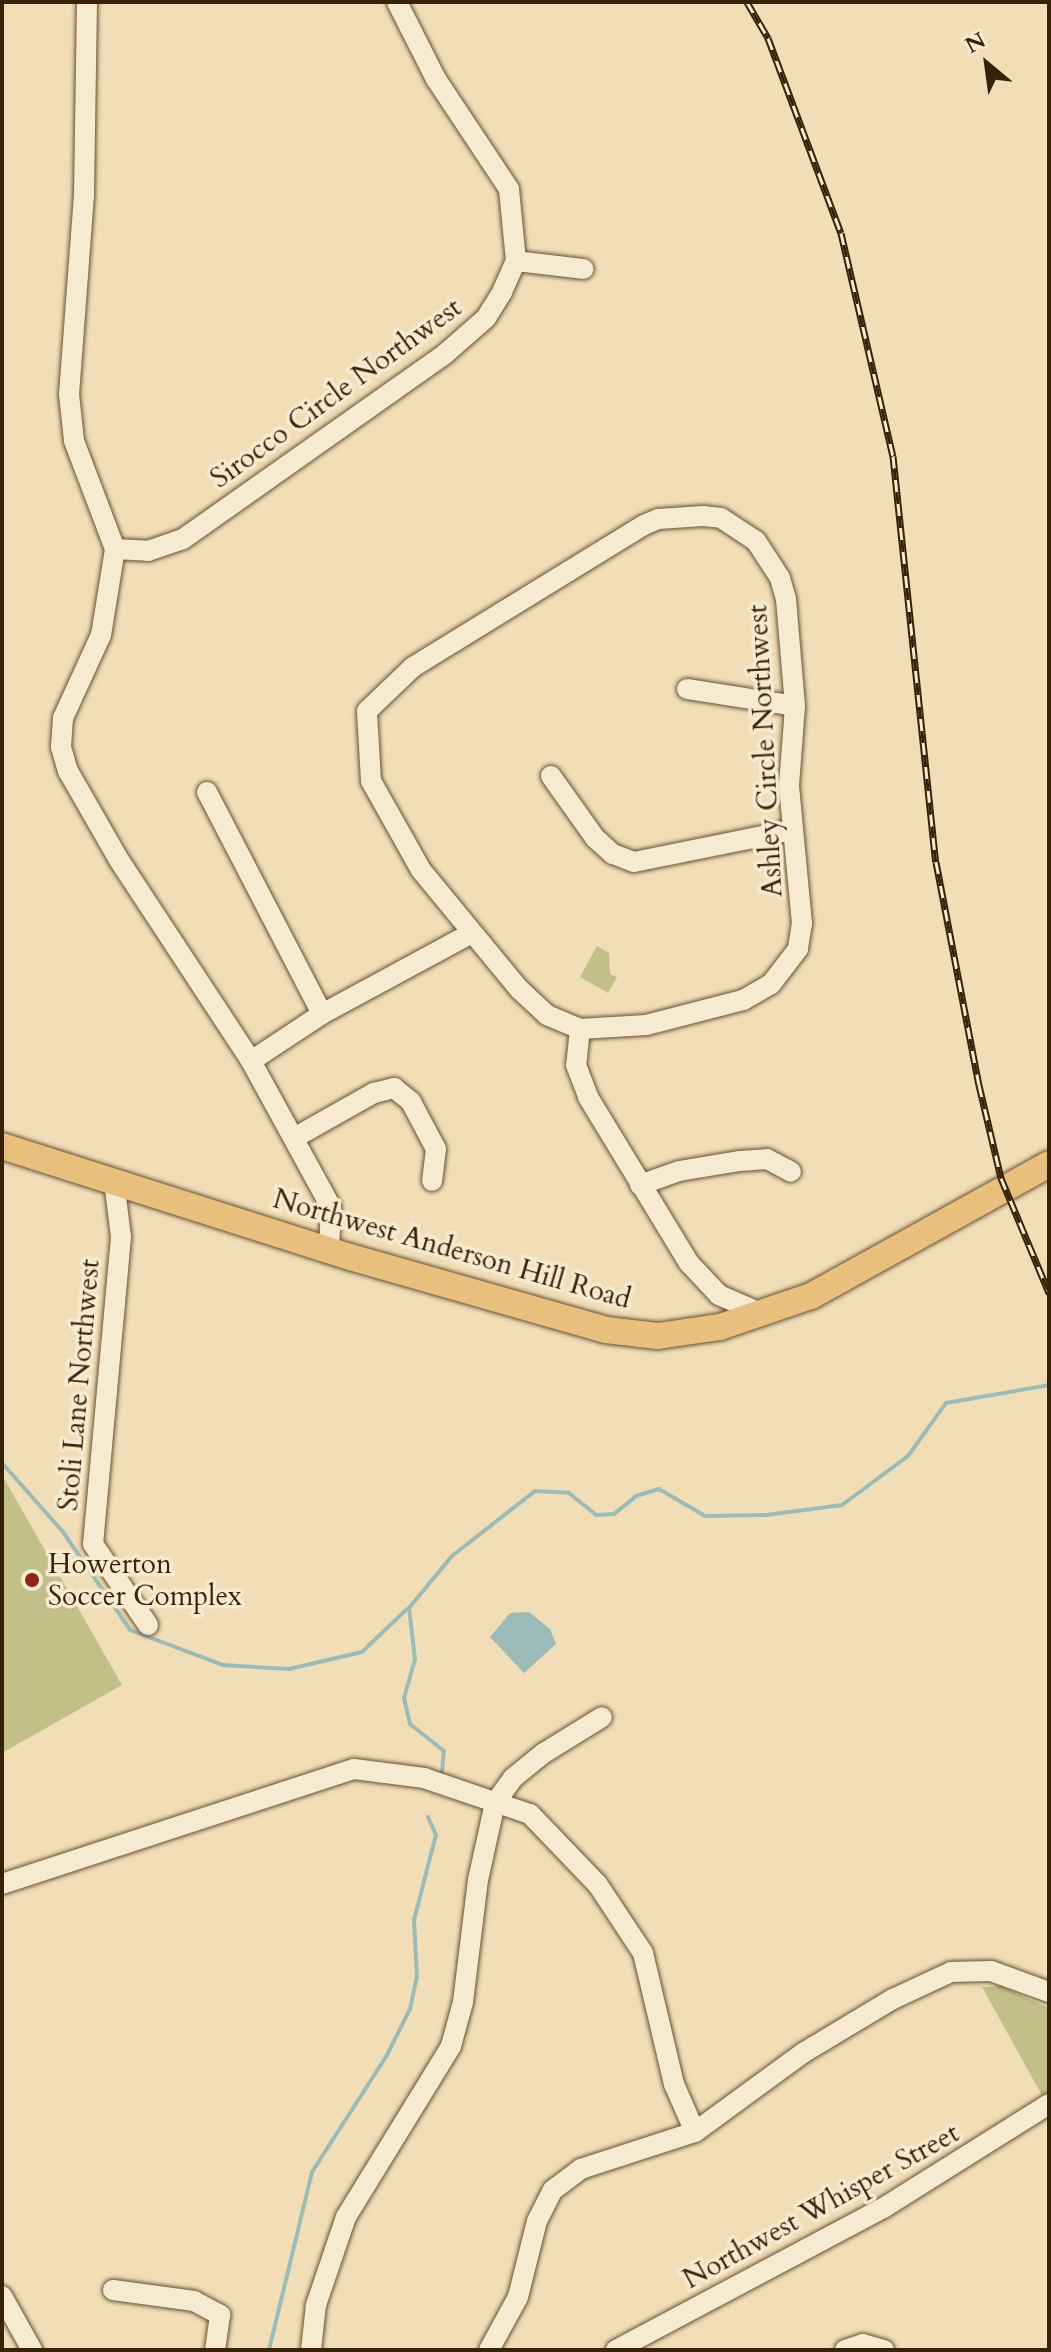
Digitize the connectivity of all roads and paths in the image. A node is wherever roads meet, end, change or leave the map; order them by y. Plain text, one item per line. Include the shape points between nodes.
1 (87, 2) edge
2 (397, 2) edge
3 (516, 261) junction
4 (584, 269) dead end
5 (115, 549) junction
6 (687, 689) dead end
7 (795, 706) junction
8 (551, 776) dead end
9 (207, 792) dead end
10 (792, 830) junction
11 (472, 933) junction
12 (322, 1014) junction
13 (580, 1029) junction
14 (251, 1061) junction
15 (294, 1138) junction
16 (2, 1146) edge
17 (1049, 1164) edge
18 (791, 1172) dead end
19 (114, 1181) junction
20 (432, 1181) dead end
21 (640, 1185) junction
22 (329, 1250) junction
23 (763, 1314) junction
24 (148, 1625) dead end
25 (602, 1717) dead end
26 (495, 1803) junction
27 (2, 1884) edge
28 (1049, 1992) edge
29 (1049, 2104) edge
30 (695, 2132) junction
31 (113, 2290) dead end
32 (2, 2296) edge
33 (32, 2350) edge
34 (215, 2350) edge
35 (311, 2350) edge
36 (489, 2350) edge
37 (616, 2350) edge
38 (845, 2350) edge
39 (884, 2350) edge

1 - 5 street via 84,195 69,394 74,441
2 - 3 street via 436,79 509,189
3 - 4 street
3 - 5 street, Sirocco Circle Northwest via 486,318 445,354 183,539 148,551
5 - 14 street via 101,635 63,718 61,747 68,771 119,860
6 - 7 street
7 - 10 street, Ashley Circle Northwest
7 - 11 street, Ashley Circle Northwest via 780,578 756,541 739,527 703,516 644,525 413,667 367,711 371,781 421,870
8 - 10 street via 595,838 613,854 634,862
9 - 12 street
10 - 13 street, Ashley Circle Northwest via 802,923 798,949 771,984 743,1000 700,1013 646,1025
11 - 12 street
11 - 13 street, Ashley Circle Northwest via 547,1015
12 - 14 street
13 - 21 street via 576,1065 588,1097
14 - 15 street
15 - 20 street via 374,1093 394,1088 411,1102 435,1147
15 - 22 street via 331,1207
16 - 19 main road, Northwest Anderson Hill Road
17 - 23 main road, Northwest Anderson Hill Road via 842,1282
18 - 21 street via 767,1159 740,1161 679,1171
19 - 22 main road, Northwest Anderson Hill Road
19 - 24 street, Stoli Lane Northwest via 121,1237 93,1544
21 - 23 street via 689,1263 719,1295
22 - 23 main road, Northwest Anderson Hill Road via 623,1333 687,1335
25 - 26 street via 544,1753 513,1778
26 - 27 street via 424,1778 354,1769
26 - 30 street via 530,1814 627,1922 643,1953 674,2084
26 - 35 street via 451,2046 346,2217 316,2305
28 - 30 street via 991,1971 951,1972 893,1999 803,2053
29 - 37 street, Northwest Whisper Street via 885,2207
30 - 36 street via 657,2148 604,2158 553,2190 537,2221 518,2297
31 - 34 street via 194,2301 220,2315
32 - 33 street
38 - 39 street via 863,2344

